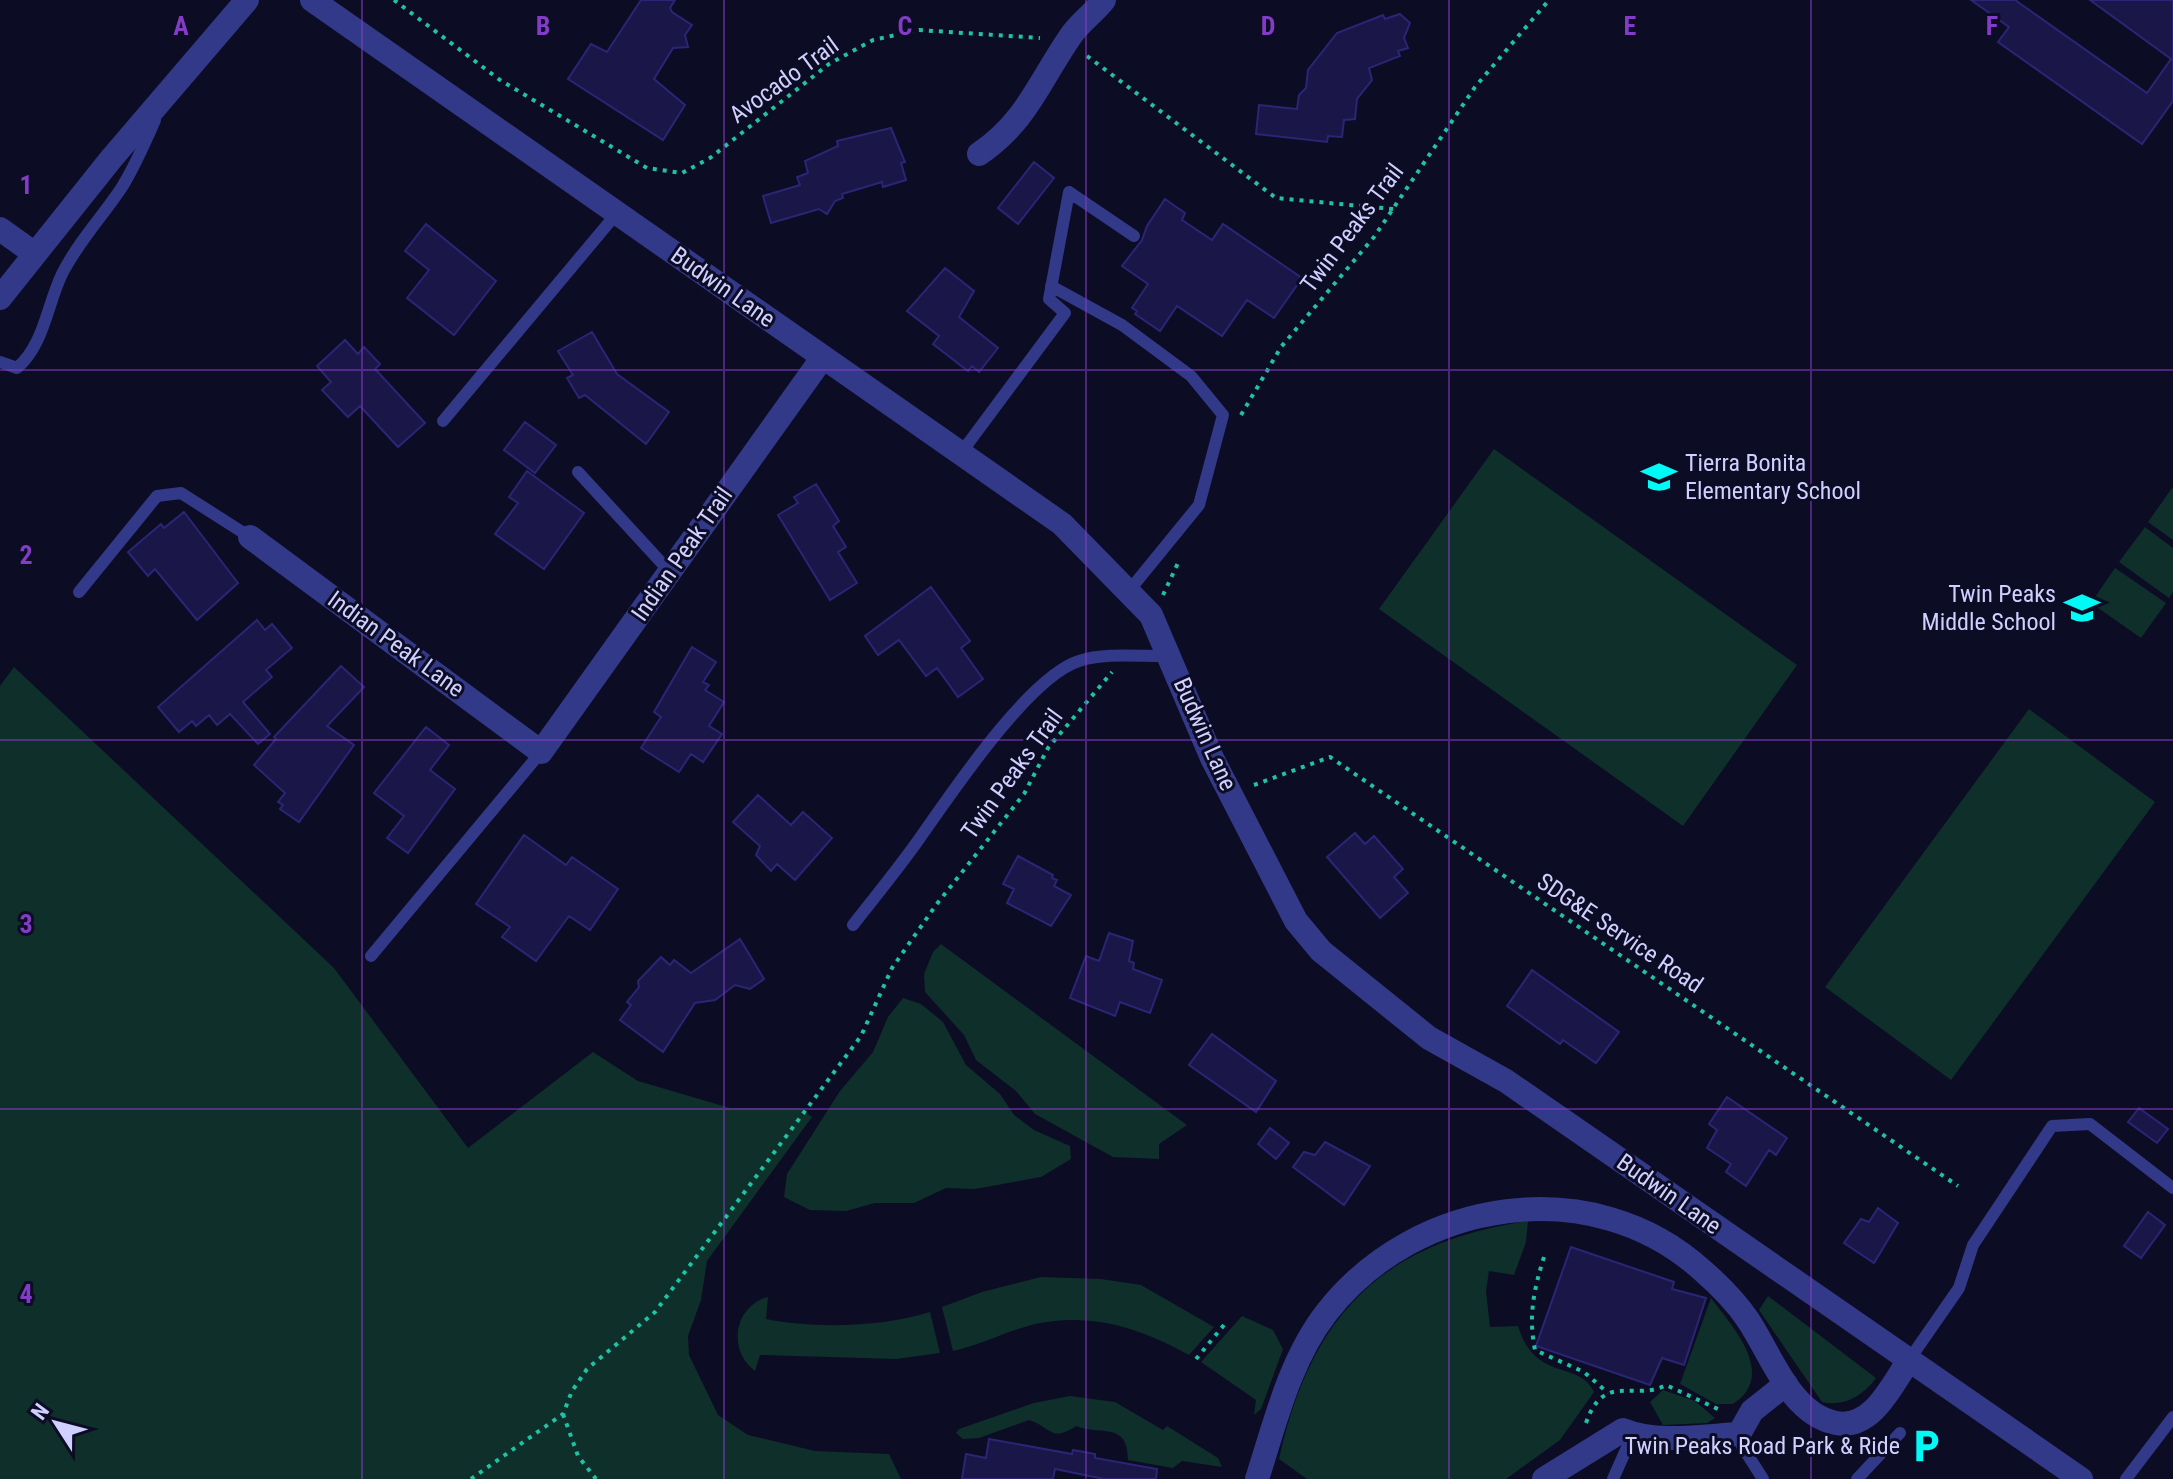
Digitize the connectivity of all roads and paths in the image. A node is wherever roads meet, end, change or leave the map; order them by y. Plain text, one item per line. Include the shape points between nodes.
1 (247, 0) edge
2 (312, 0) edge
3 (394, 0) edge
4 (1104, 0) edge
5 (1549, 0) edge
6 (1068, 40) junction
7 (162, 101) junction
8 (979, 154) dead end
9 (1393, 209) junction
10 (617, 213) junction
11 (0, 229) edge
12 (1134, 236) dead end
13 (35, 254) junction
14 (1051, 286) junction
15 (0, 298) edge
16 (823, 357) junction
17 (0, 362) edge
18 (1240, 417) dead end
19 (443, 421) dead end
20 (961, 453) junction
21 (578, 472) dead end
22 (250, 537) joint
23 (1182, 552) dead end
24 (670, 572) junction
25 (79, 592) dead end
26 (1128, 592) junction
27 (1151, 615) junction
28 (1171, 656) junction
29 (1122, 658) junction
30 (541, 752) junction
31 (1252, 786) dead end
32 (853, 925) dead end
33 (371, 956) dead end
34 (1958, 1186) dead end
35 (2173, 1188) edge
36 (1544, 1257) dead end
37 (1224, 1325) dead end
38 (1196, 1359) dead end
39 (1909, 1360) junction
40 (1786, 1384) junction
41 (1608, 1393) junction
42 (563, 1414) junction
43 (2173, 1417) edge
44 (1740, 1429) junction
45 (1628, 1432) junction
46 (1900, 1433) dead end
47 (1588, 1449) junction
48 (471, 1479) edge
49 (596, 1479) edge
50 (1257, 1479) edge
51 (1544, 1479) edge
52 (1613, 1479) edge
53 (1763, 1479) edge
54 (1857, 1479) edge
55 (2081, 1479) edge
56 (2126, 1479) edge

1 - 7 street
2 - 10 street, Budwin Lane
3 - 6 path, Avocado Trail via 500,80 663,173 682,173 710,158 829,64 873,40 919,30
4 - 6 street
5 - 9 path, Twin Peaks Trail via 1475,87
6 - 8 street via 1007,135
6 - 9 path via 1276,198
7 - 13 street
7 - 17 lane via 142,151 62,274 32,351 17,368
9 - 18 path, Twin Peaks Trail via 1281,347
10 - 16 street, Budwin Lane
10 - 19 lane
11 - 13 street
12 - 14 lane via 1069,192
13 - 15 street
14 - 20 lane via 1049,299 1065,313
14 - 26 lane via 1122,325 1191,376 1223,415 1199,505
16 - 20 street, Budwin Lane
16 - 24 street, Indian Peak Trail
20 - 26 street, Budwin Lane via 1062,524
21 - 24 lane
22 - 25 lane via 181,493 157,496
22 - 30 street, Indian Peak Lane
23 - 27 path
24 - 30 street, Indian Peak Trail
26 - 27 street, Budwin Lane
27 - 28 street, Budwin Lane
28 - 29 lane
28 - 39 street, Budwin Lane via 1212,758 1285,901 1321,951 1429,1038 1506,1081
29 - 32 lane via 1081,660 1033,693 964,773
29 - 42 path, Twin Peaks Trail via 1048,748 1024,794 892,968 851,1050 662,1304 587,1369
30 - 33 lane
31 - 34 path, SDG&E Service Road via 1330,757
35 - 39 lane via 2090,1124 2052,1126 1973,1245 1959,1288
36 - 41 path via 1533,1293 1535,1350 1584,1372
37 - 38 path
39 - 40 street via 1872,1411 1850,1424 1837,1424 1810,1411
39 - 55 street, Budwin Lane
40 - 44 street via 1767,1396
40 - 50 street via 1746,1317 1692,1261 1650,1235 1607,1218 1522,1208 1424,1233 1358,1278 1315,1330 1295,1368
41 - 44 path via 1629,1388 1652,1392 1666,1385 1690,1393
41 - 47 path via 1590,1413 1585,1427
42 - 48 path, Twin Peaks Trail
42 - 49 path via 578,1456
43 - 56 lane
44 - 45 street
44 - 53 lane via 1742,1446
45 - 47 street
45 - 52 lane
46 - 54 lane
47 - 51 street

